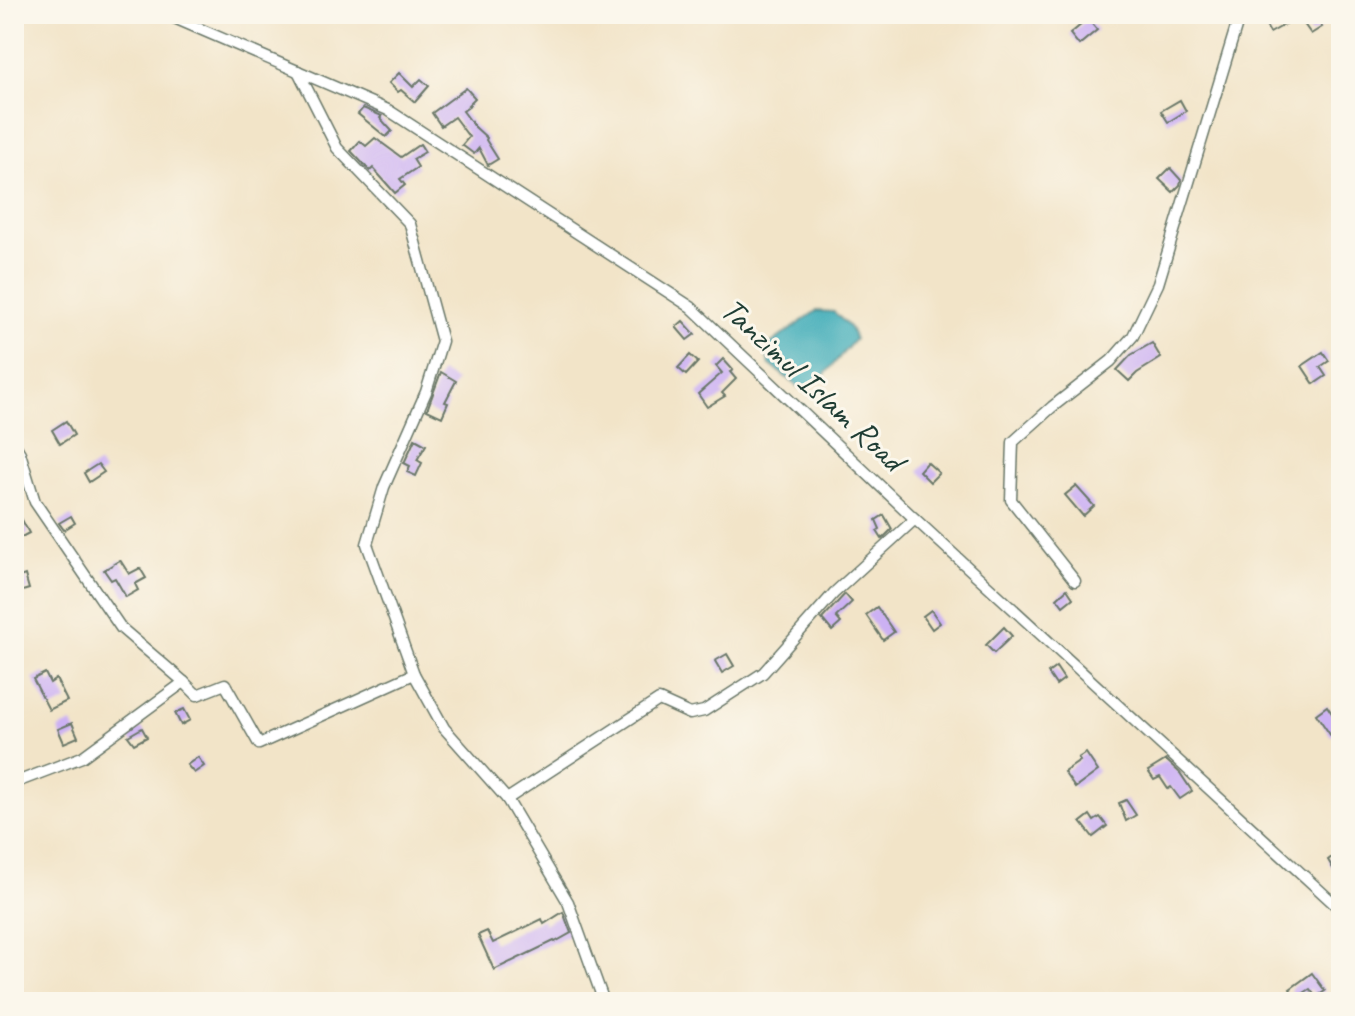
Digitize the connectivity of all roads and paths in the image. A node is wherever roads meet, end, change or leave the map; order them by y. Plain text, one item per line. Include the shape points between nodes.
1 (165, 14) edge
2 (1240, 14) edge
3 (298, 71) junction
4 (14, 443) edge
5 (915, 519) junction
6 (1075, 581) dead end
7 (414, 674) junction
8 (184, 682) junction
9 (14, 783) edge
10 (507, 799) junction
11 (1341, 910) edge
12 (604, 1002) edge

1 - 3 street, Tanzimul Islam Road
2 - 6 street via 1158,284 1133,336 1111,361 1013,442 1011,500
3 - 5 street, Tanzimul Islam Road via 388,110 691,307
3 - 7 street via 337,148 410,224 442,341 367,544
4 - 8 street via 35,502 121,628
5 - 10 street via 834,593 763,673 704,711 690,714 659,700
5 - 11 street, Tanzimul Islam Road
7 - 8 street via 259,744 225,684 197,695
7 - 10 street via 444,728
8 - 9 street via 82,757
10 - 12 street via 568,902

